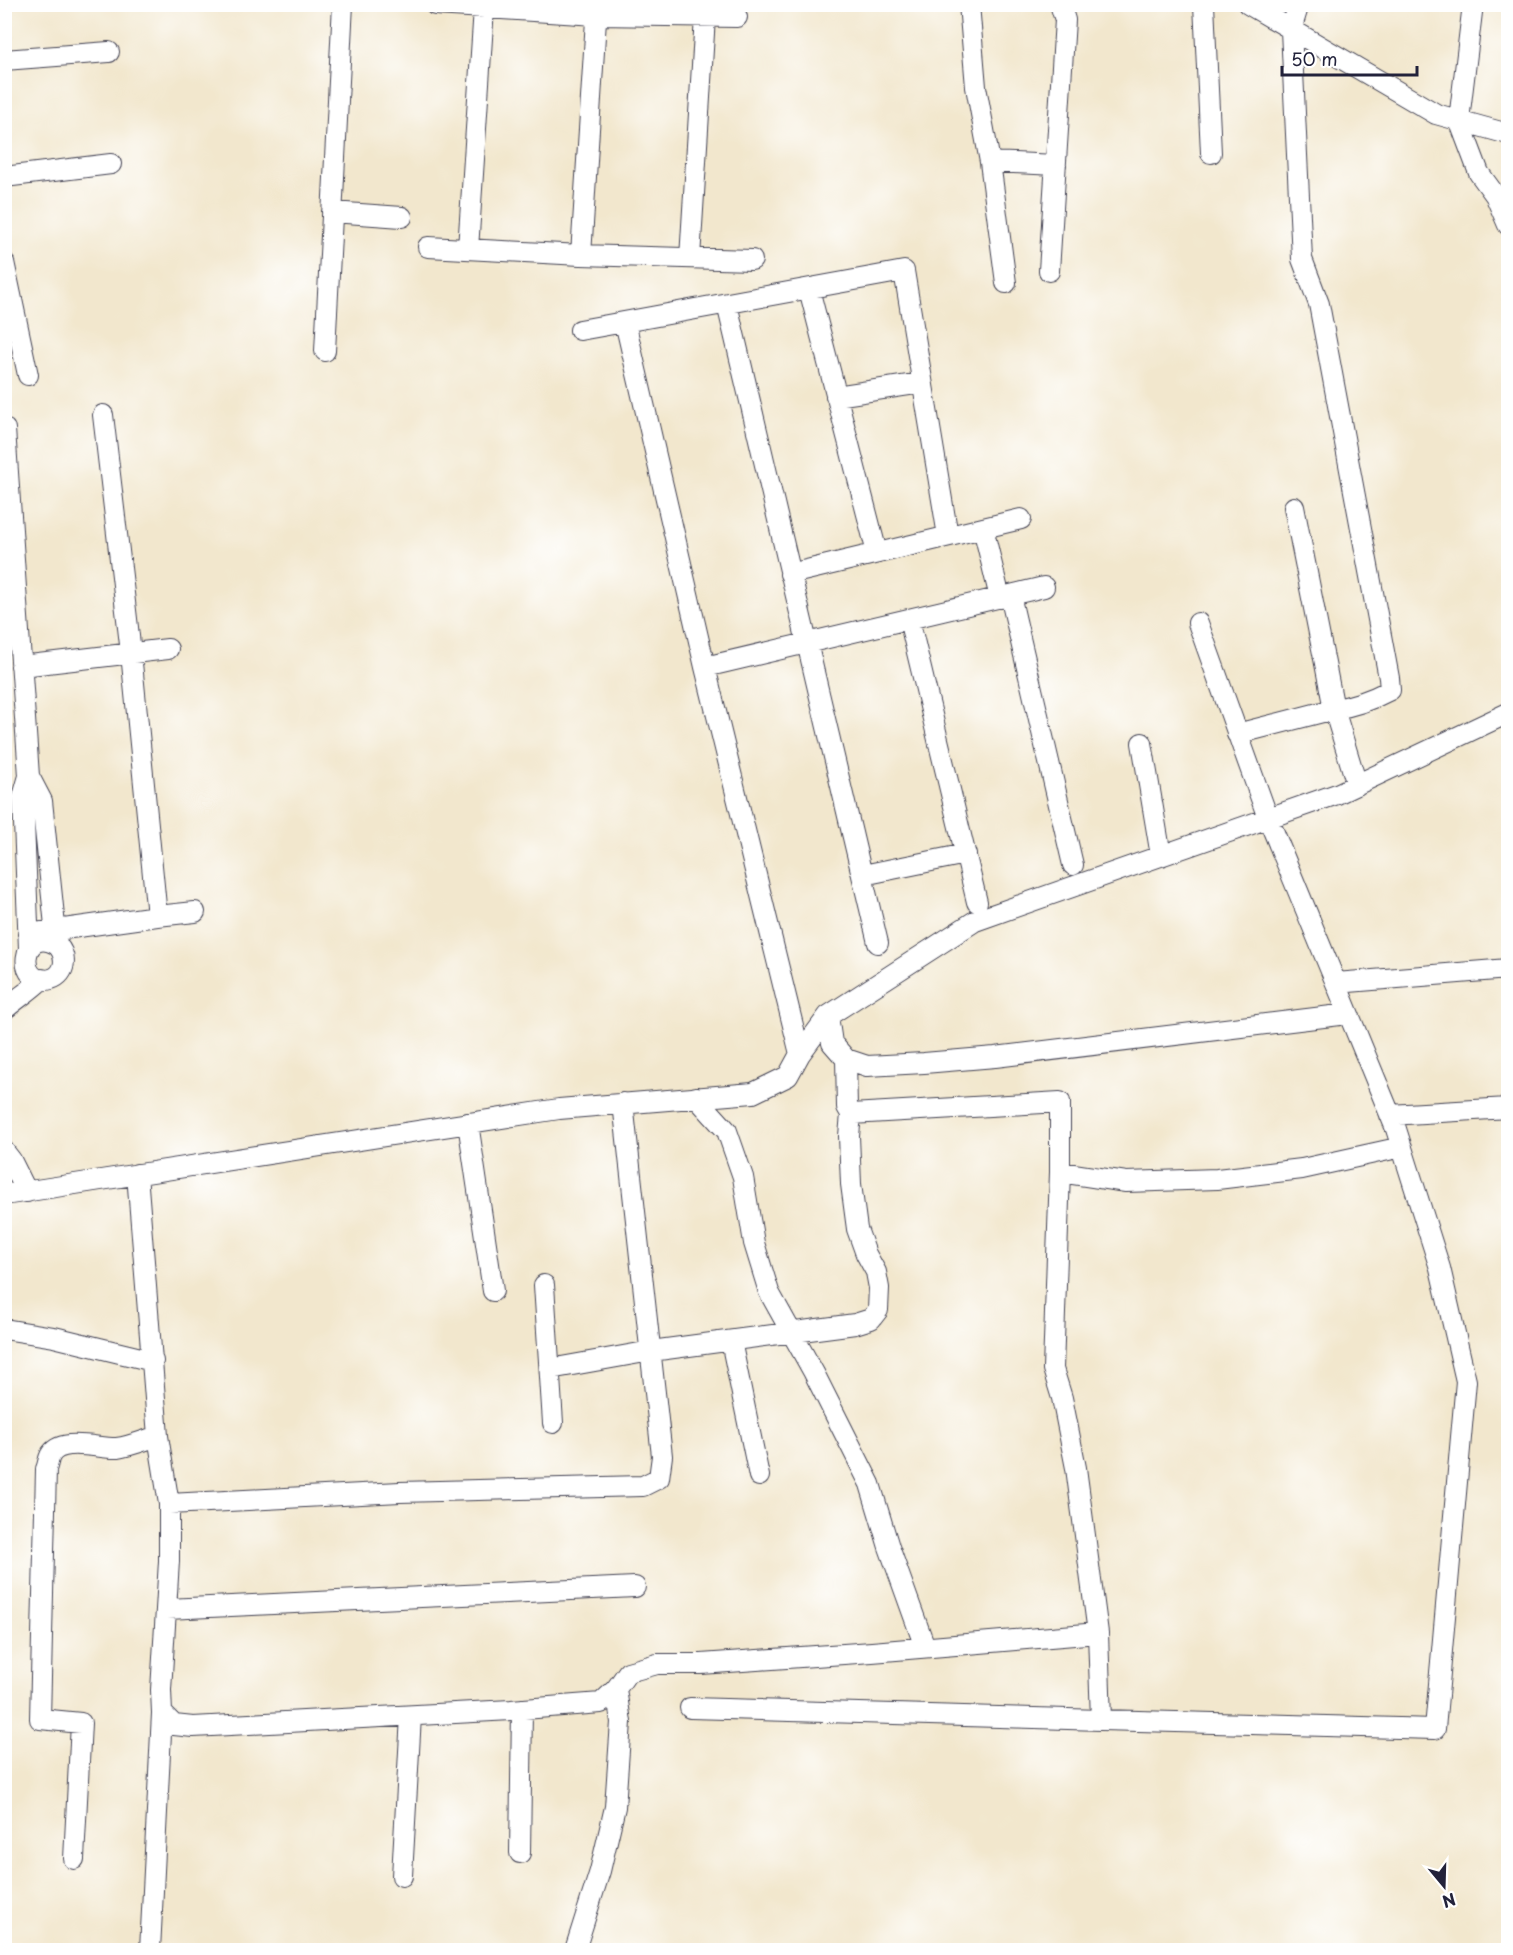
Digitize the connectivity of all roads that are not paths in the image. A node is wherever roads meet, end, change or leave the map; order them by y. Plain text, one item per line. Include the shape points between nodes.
1 (343, 4) edge
2 (1060, 4) edge
3 (1204, 4) edge
4 (1248, 4) edge
5 (1299, 4) edge
6 (1473, 4) edge
7 (435, 5) edge
8 (969, 5) edge
9 (484, 8) junction
10 (597, 10) edge
11 (705, 17) junction
12 (737, 18) dead end
13 (1291, 30) junction
14 (109, 52) dead end
15 (4, 60) edge
16 (1459, 120) junction
17 (1509, 134) edge
18 (1211, 153) dead end
19 (990, 162) junction
20 (111, 164) dead end
21 (1056, 165) junction
22 (4, 177) edge
23 (332, 212) junction
24 (402, 217) dead end
25 (1509, 225) edge
26 (429, 247) dead end
27 (468, 249) junction
28 (581, 255) junction
29 (690, 258) junction
30 (752, 260) dead end
31 (1049, 271) dead end
32 (6, 274) edge
33 (1006, 283) dead end
34 (808, 289) junction
35 (727, 304) junction
36 (625, 322) junction
37 (580, 330) dead end
38 (325, 351) dead end
39 (28, 375) dead end
40 (922, 383) junction
41 (836, 396) junction
42 (103, 415) dead end
43 (5, 429) edge
44 (1294, 507) dead end
45 (1021, 519) dead end
46 (983, 528) junction
47 (948, 536) junction
48 (877, 553) junction
49 (790, 574) junction
50 (1044, 587) dead end
51 (1005, 597) junction
52 (909, 619) junction
53 (1198, 623) dead end
54 (806, 643) junction
55 (168, 649) dead end
56 (131, 653) junction
57 (21, 666) junction
58 (705, 667) junction
59 (1334, 709) junction
60 (1509, 713) edge
61 (1237, 734) junction
62 (1142, 743) dead end
63 (29, 776) junction
64 (1357, 784) junction
65 (1268, 818) junction
66 (966, 854) junction
67 (1161, 856) junction
68 (1073, 865) dead end
69 (863, 875) junction
70 (977, 902) dead end
71 (195, 912) dead end
72 (157, 916) junction
73 (57, 938) junction
74 (28, 942) junction
75 (878, 943) dead end
76 (1509, 969) edge
77 (42, 980) junction
78 (1336, 983) junction
79 (4, 1010) edge
80 (1348, 1014) junction
81 (828, 1016) junction
82 (800, 1054) junction
83 (846, 1059) junction
84 (696, 1097) junction
85 (623, 1103) junction
86 (1509, 1108) edge
87 (851, 1114) junction
88 (1390, 1114) junction
89 (468, 1123) junction
90 (1401, 1147) junction
91 (4, 1151) edge
92 (1060, 1172) junction
93 (137, 1174) junction
94 (27, 1192) junction
95 (4, 1195) edge
96 (544, 1285) dead end
97 (493, 1291) dead end
98 (4, 1329) edge
99 (792, 1333) junction
100 (731, 1341) junction
101 (651, 1351) junction
102 (153, 1361) junction
103 (550, 1369) junction
104 (554, 1423) dead end
105 (158, 1436) junction
106 (759, 1476) dead end
107 (169, 1504) junction
108 (635, 1587) dead end
109 (167, 1609) junction
110 (1098, 1633) junction
111 (925, 1647) junction
112 (616, 1689) junction
113 (690, 1708) dead end
114 (522, 1709) junction
115 (162, 1713) junction
116 (411, 1716) junction
117 (1101, 1720) junction
118 (520, 1853) dead end
119 (74, 1859) dead end
120 (402, 1876) dead end
121 (150, 1950) edge
122 (575, 1950) edge

1 - 23 street
2 - 21 street via 1065,20
3 - 18 street
4 - 13 street
5 - 13 street
6 - 16 street
7 - 9 street
8 - 19 street via 976,87
9 - 10 street
9 - 27 street
10 - 11 street
10 - 28 street
11 - 12 street
11 - 29 street
13 - 16 street via 1436,114
13 - 59 street via 1302,259 1319,304 1390,690
14 - 15 street
16 - 17 street
16 - 25 street via 1479,173
19 - 21 street
19 - 33 street
20 - 22 street
21 - 31 street
23 - 24 street
23 - 38 street
26 - 27 street
27 - 28 street
28 - 29 street
29 - 30 street
32 - 39 street
34 - 35 street
34 - 40 street via 904,271
34 - 41 street
35 - 36 street
35 - 49 street
36 - 37 street
36 - 58 street
40 - 41 street
40 - 47 street
41 - 48 street
42 - 56 street
43 - 57 street
44 - 59 street
45 - 46 street
46 - 47 street
46 - 51 street
47 - 48 street
48 - 49 street
49 - 54 street
50 - 51 street
51 - 52 street
51 - 68 street
52 - 54 street
52 - 66 street
53 - 61 street
54 - 58 street
54 - 69 street
55 - 56 street
56 - 57 street
56 - 72 street
57 - 63 street
58 - 82 street
59 - 61 street
59 - 64 street
60 - 64 street
61 - 65 street
62 - 67 street
63 - 73 street via 42,801
63 - 74 street via 23,796
64 - 65 street
65 - 67 street
65 - 78 street
66 - 69 street
66 - 70 street
67 - 81 street via 975,921
69 - 75 street
71 - 72 street
72 - 73 street
73 - 74 street
73 - 77 street via 64,955 63,968 54,977
74 - 77 street via 27,968
76 - 78 street
77 - 79 street
78 - 80 street
80 - 83 street via 995,1057 867,1066
80 - 88 street
81 - 82 street
81 - 83 street via 832,1043
82 - 84 street via 788,1076 753,1093
83 - 87 street via 847,1107
84 - 85 street
84 - 99 street via 727,1131 743,1177 754,1243 769,1292
85 - 89 street
85 - 101 street
86 - 88 street
87 - 92 street via 1060,1102
87 - 99 street via 850,1184 857,1229 876,1272 878,1310 871,1318 855,1324
88 - 90 street
89 - 93 street
89 - 97 street
90 - 92 street via 1302,1169 1217,1179 1126,1182
90 - 117 street via 1440,1268 1466,1382 1435,1729
91 - 94 street
92 - 110 street via 1053,1369 1076,1468
93 - 94 street
93 - 102 street
94 - 95 street
96 - 103 street
98 - 102 street
99 - 100 street
99 - 111 street via 870,1484
100 - 101 street
100 - 106 street
101 - 103 street
101 - 107 street via 662,1456 659,1478 643,1486 400,1492
102 - 105 street
103 - 104 street
105 - 107 street
105 - 119 street via 118,1448 74,1444 59,1447 51,1454 46,1469 40,1719 81,1723
107 - 109 street
108 - 109 street
109 - 115 street
110 - 111 street
110 - 117 street
111 - 112 street via 657,1664 628,1672
112 - 114 street via 600,1703
112 - 122 street via 621,1722 615,1807
113 - 117 street
114 - 116 street
114 - 118 street
115 - 116 street via 174,1725 193,1727
115 - 121 street
116 - 120 street

